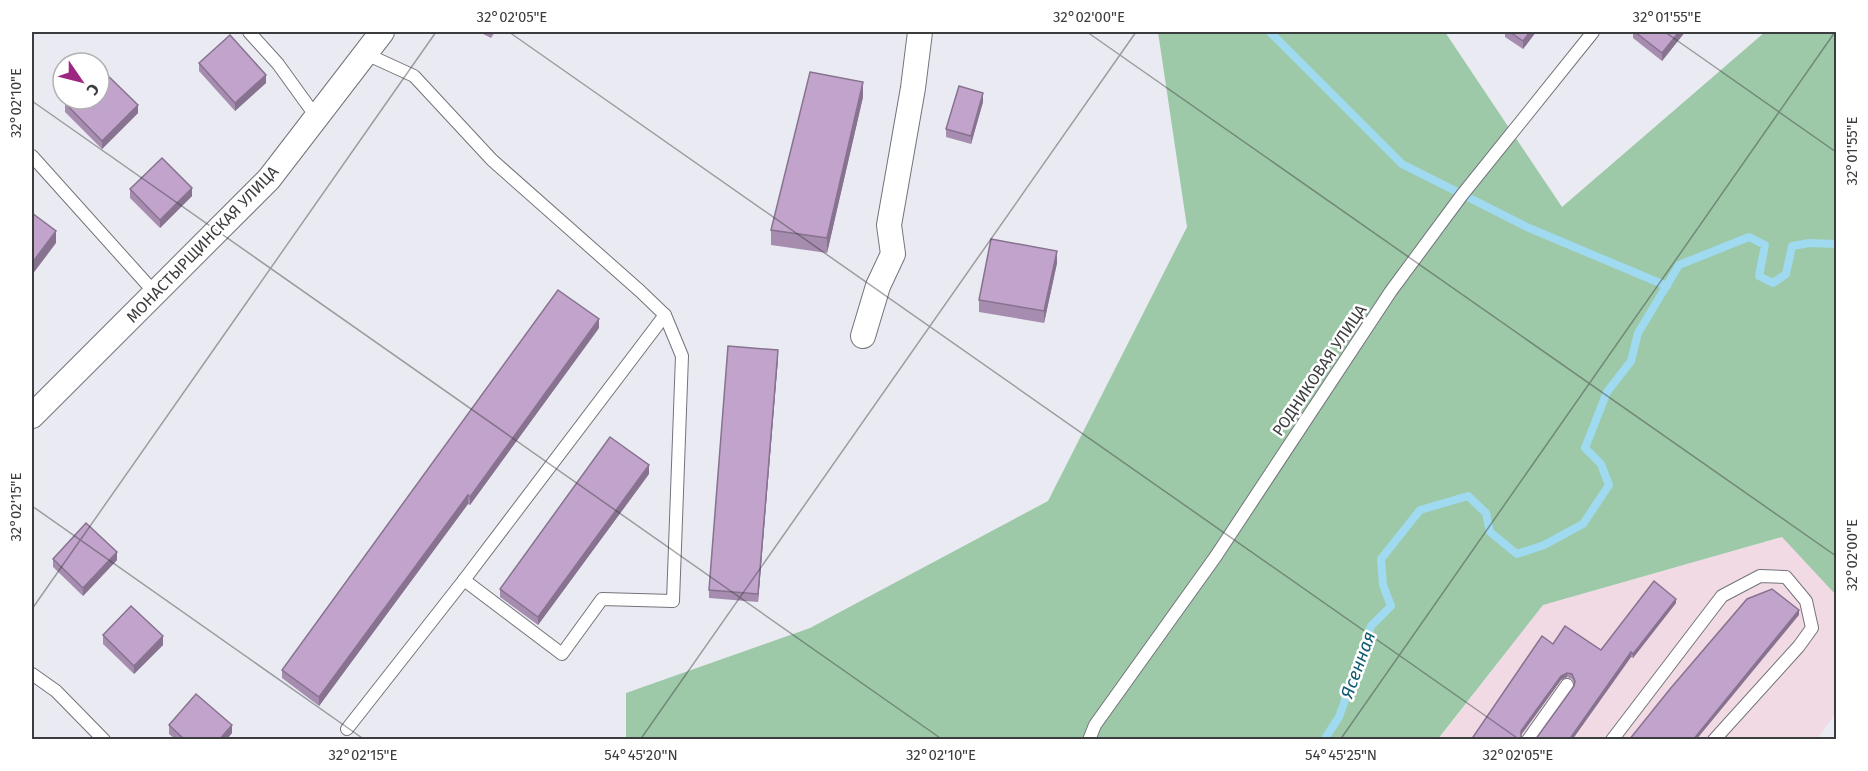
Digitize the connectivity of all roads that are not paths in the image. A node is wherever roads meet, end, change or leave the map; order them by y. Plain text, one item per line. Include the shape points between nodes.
1 (249, 32) edge
2 (382, 32) edge
3 (920, 32) edge
4 (1593, 32) edge
5 (366, 54) junction
6 (316, 118) junction
7 (32, 156) edge
8 (155, 293) junction
9 (664, 315) junction
10 (863, 336) dead end
11 (32, 417) edge
12 (464, 580) junction
13 (32, 674) edge
14 (1567, 685) dead end
15 (347, 729) dead end
16 (104, 740) edge
17 (1089, 740) edge
18 (1528, 740) edge
19 (1612, 740) edge
20 (1714, 740) edge

1 - 6 lane via 278,64
2 - 5 street, МОНАСТЫРЩИНСКАЯ УЛИЦА
3 - 10 street via 890,225 893,254 878,286
4 - 17 lane, РОДНИКОВАЯ УЛИЦА via 1462,195 1391,291 1216,556 1095,725
5 - 6 street, МОНАСТЫРЩИНСКАЯ УЛИЦА
5 - 9 lane via 414,76 492,160
6 - 8 street, МОНАСТЫРЩИНСКАЯ УЛИЦА via 268,179
7 - 8 lane
8 - 11 street, МОНАСТЫРЩИНСКАЯ УЛИЦА
9 - 12 lane
9 - 12 lane via 682,356 673,600 602,599 562,654
12 - 15 lane
13 - 16 lane via 56,691
14 - 18 lane
19 - 20 lane via 1722,596 1760,576 1786,577 1806,602 1812,628

